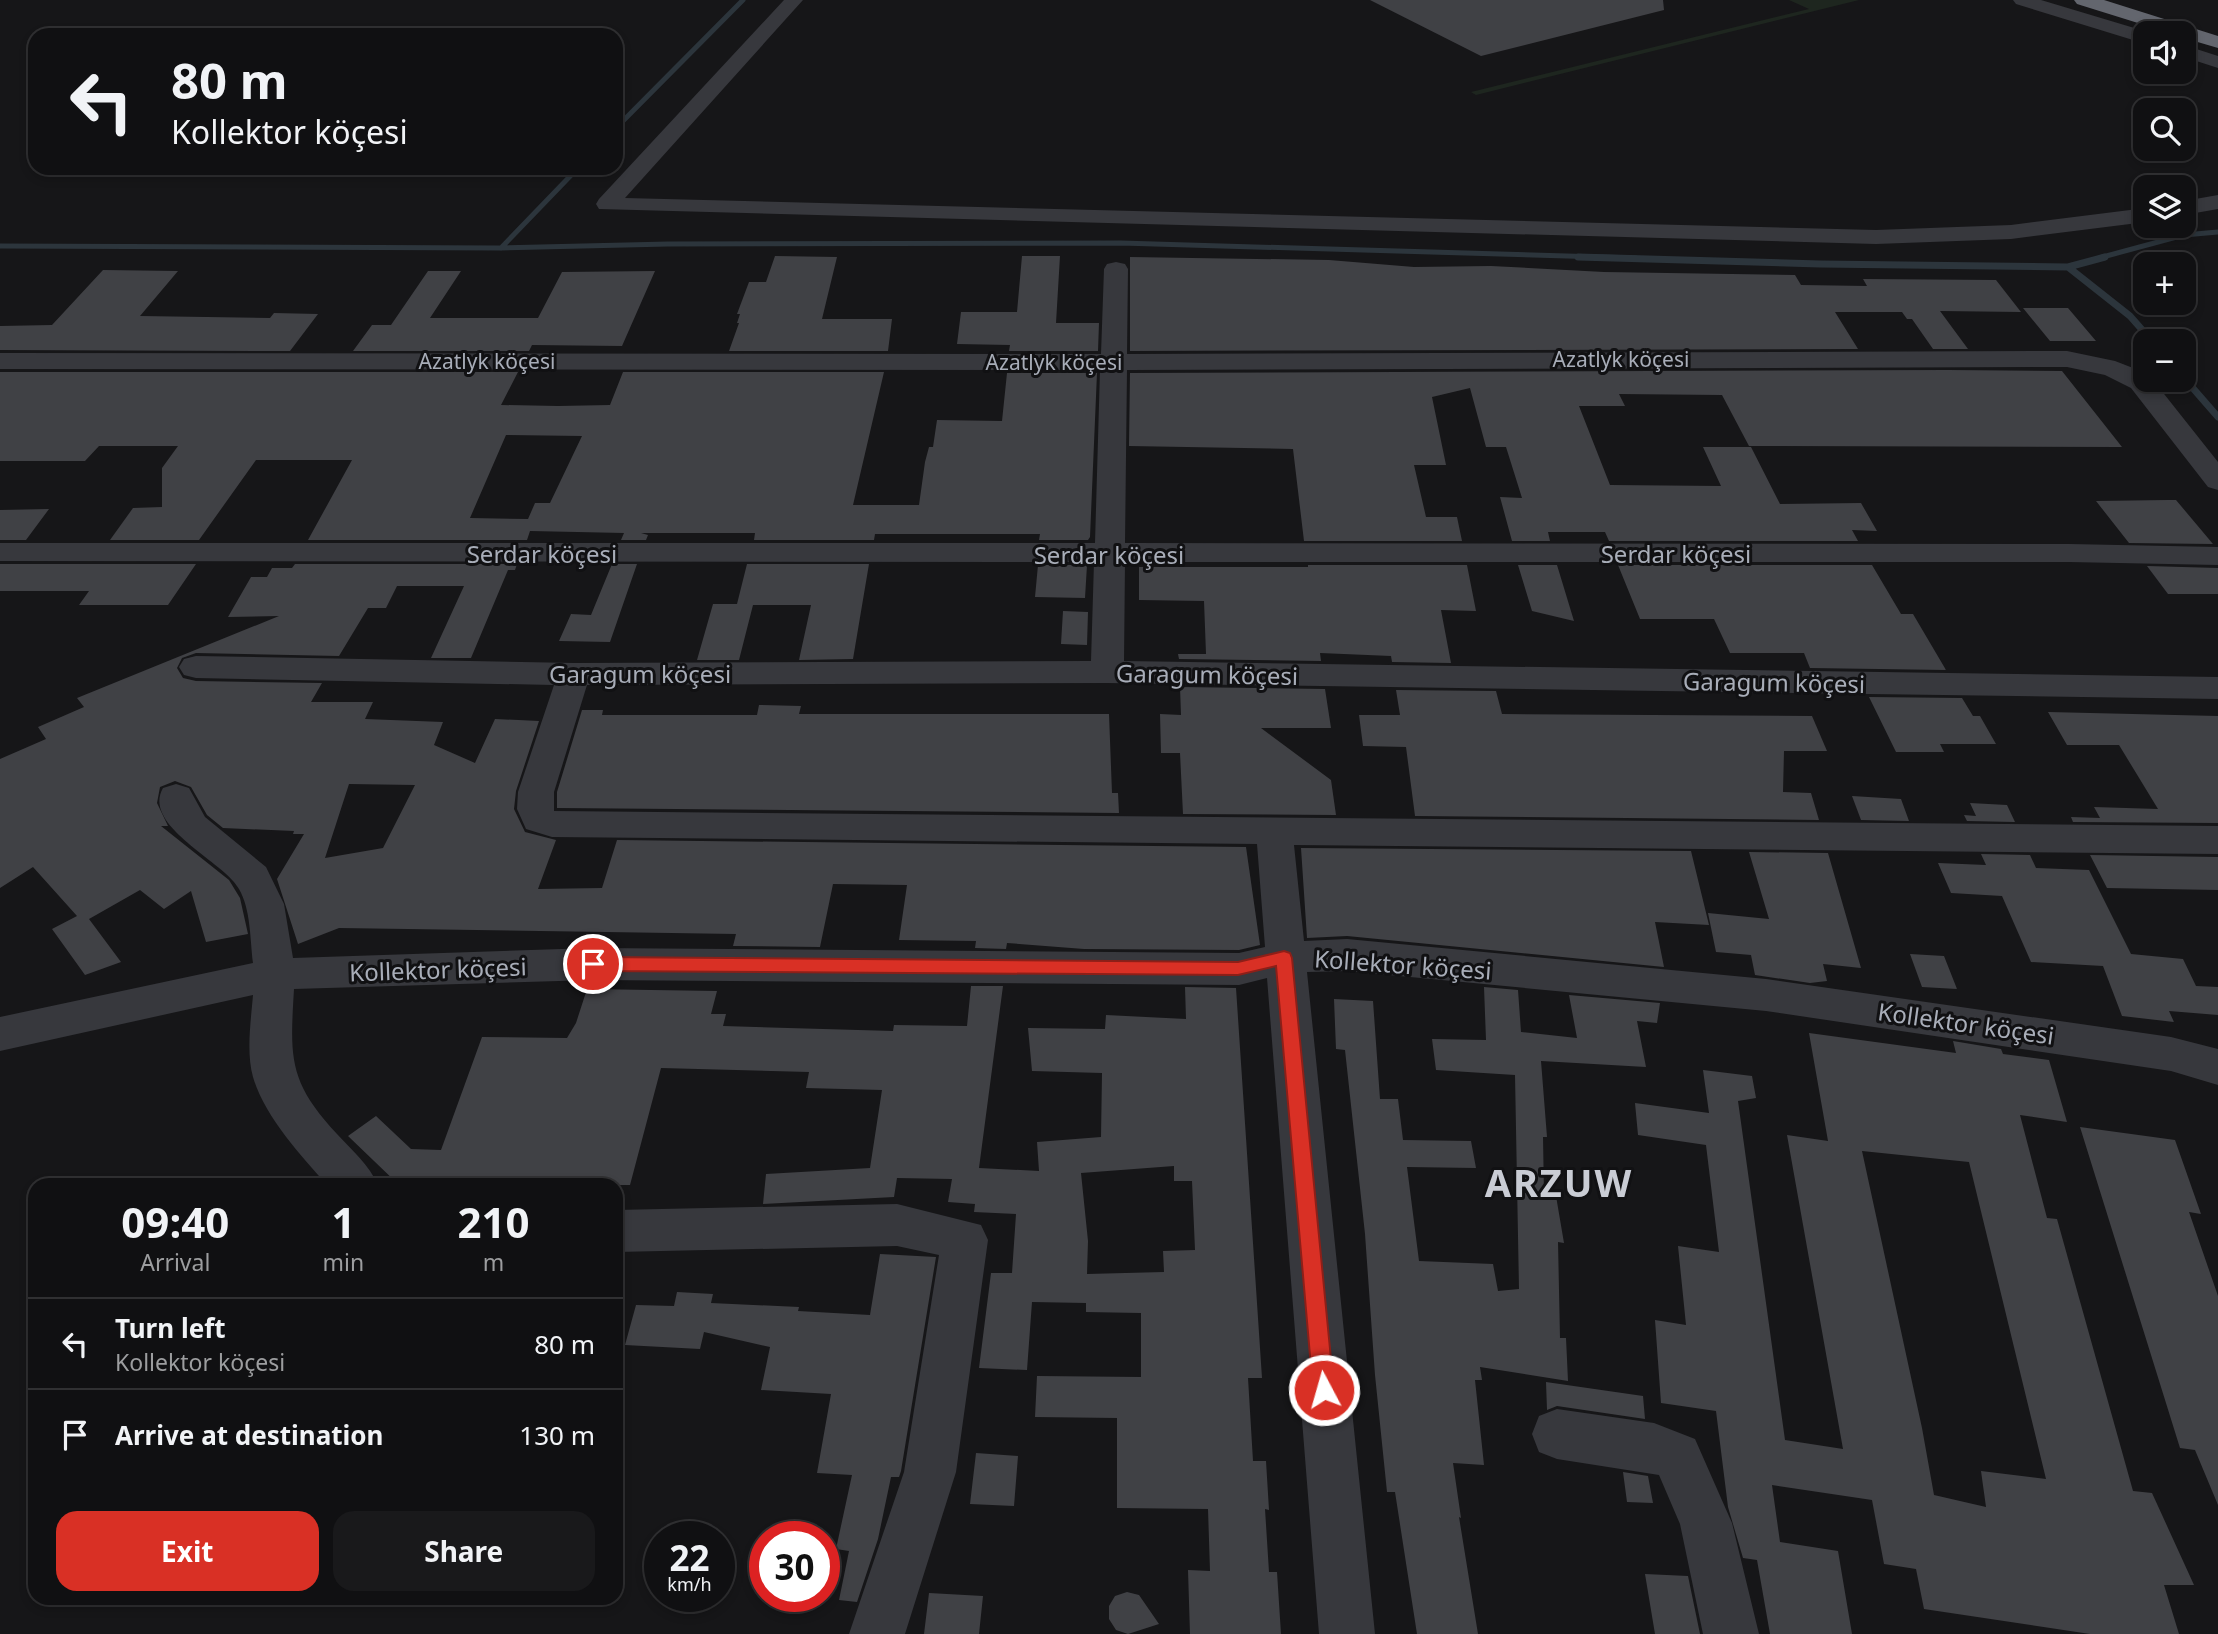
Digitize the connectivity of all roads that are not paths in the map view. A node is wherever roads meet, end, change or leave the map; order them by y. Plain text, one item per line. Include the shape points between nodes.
1 (794, 0) edge
2 (2022, 0) edge
3 (2084, 0) edge
4 (2144, 0) edge
5 (2218, 23) edge
6 (2133, 34) edge
7 (2218, 41) edge
8 (2196, 55) edge
9 (2218, 62) edge
10 (2218, 202) edge
11 (2196, 206) edge
12 (2133, 217) edge
13 (1116, 269) dead end
14 (0, 361) edge
15 (1114, 362) junction
16 (2218, 481) edge
17 (0, 552) edge
18 (1110, 554) junction
19 (2218, 556) edge
20 (195, 667) dead end
21 (1107, 672) junction
22 (574, 674) junction
23 (2218, 688) edge
24 (176, 797) dead end
25 (1274, 831) junction
26 (2218, 840) edge
27 (1284, 958) junction
28 (275, 974) junction
29 (0, 1034) edge
30 (2218, 1067) edge
31 (350, 1178) edge
32 (623, 1231) edge
33 (1557, 1434) dead end
34 (877, 1634) edge
35 (1347, 1634) edge
36 (1731, 1634) edge

1 - 12 street via 607,204 1889,237 1998,234
2 - 6 street
3 - 7 highway
4 - 5 highway
8 - 9 street
10 - 11 street
13 - 15 street
14 - 15 street, Azatlyk köçesi
15 - 16 street, Azatlyk köçesi via 2067,359 2124,371 2141,382
15 - 18 street
17 - 18 street, Serdar köçesi
18 - 19 street, Serdar köçesi
18 - 21 street
20 - 22 street, Garagum köçesi
21 - 22 street, Garagum köçesi
21 - 23 street, Garagum köçesi
22 - 25 street via 536,792 539,820 552,824
24 - 28 street via 192,827 253,877 265,904
25 - 26 street
25 - 27 street
27 - 28 street, Kollektor köçesi via 1238,969 593,964
27 - 30 street, Kollektor köçesi via 1347,955 1766,995 2171,1054
27 - 35 street
28 - 29 street, Kollektor köçesi
28 - 31 street via 274,1076 300,1124
32 - 34 street via 897,1225 965,1240 930,1472
33 - 36 street via 1654,1448 1677,1457 1706,1523

